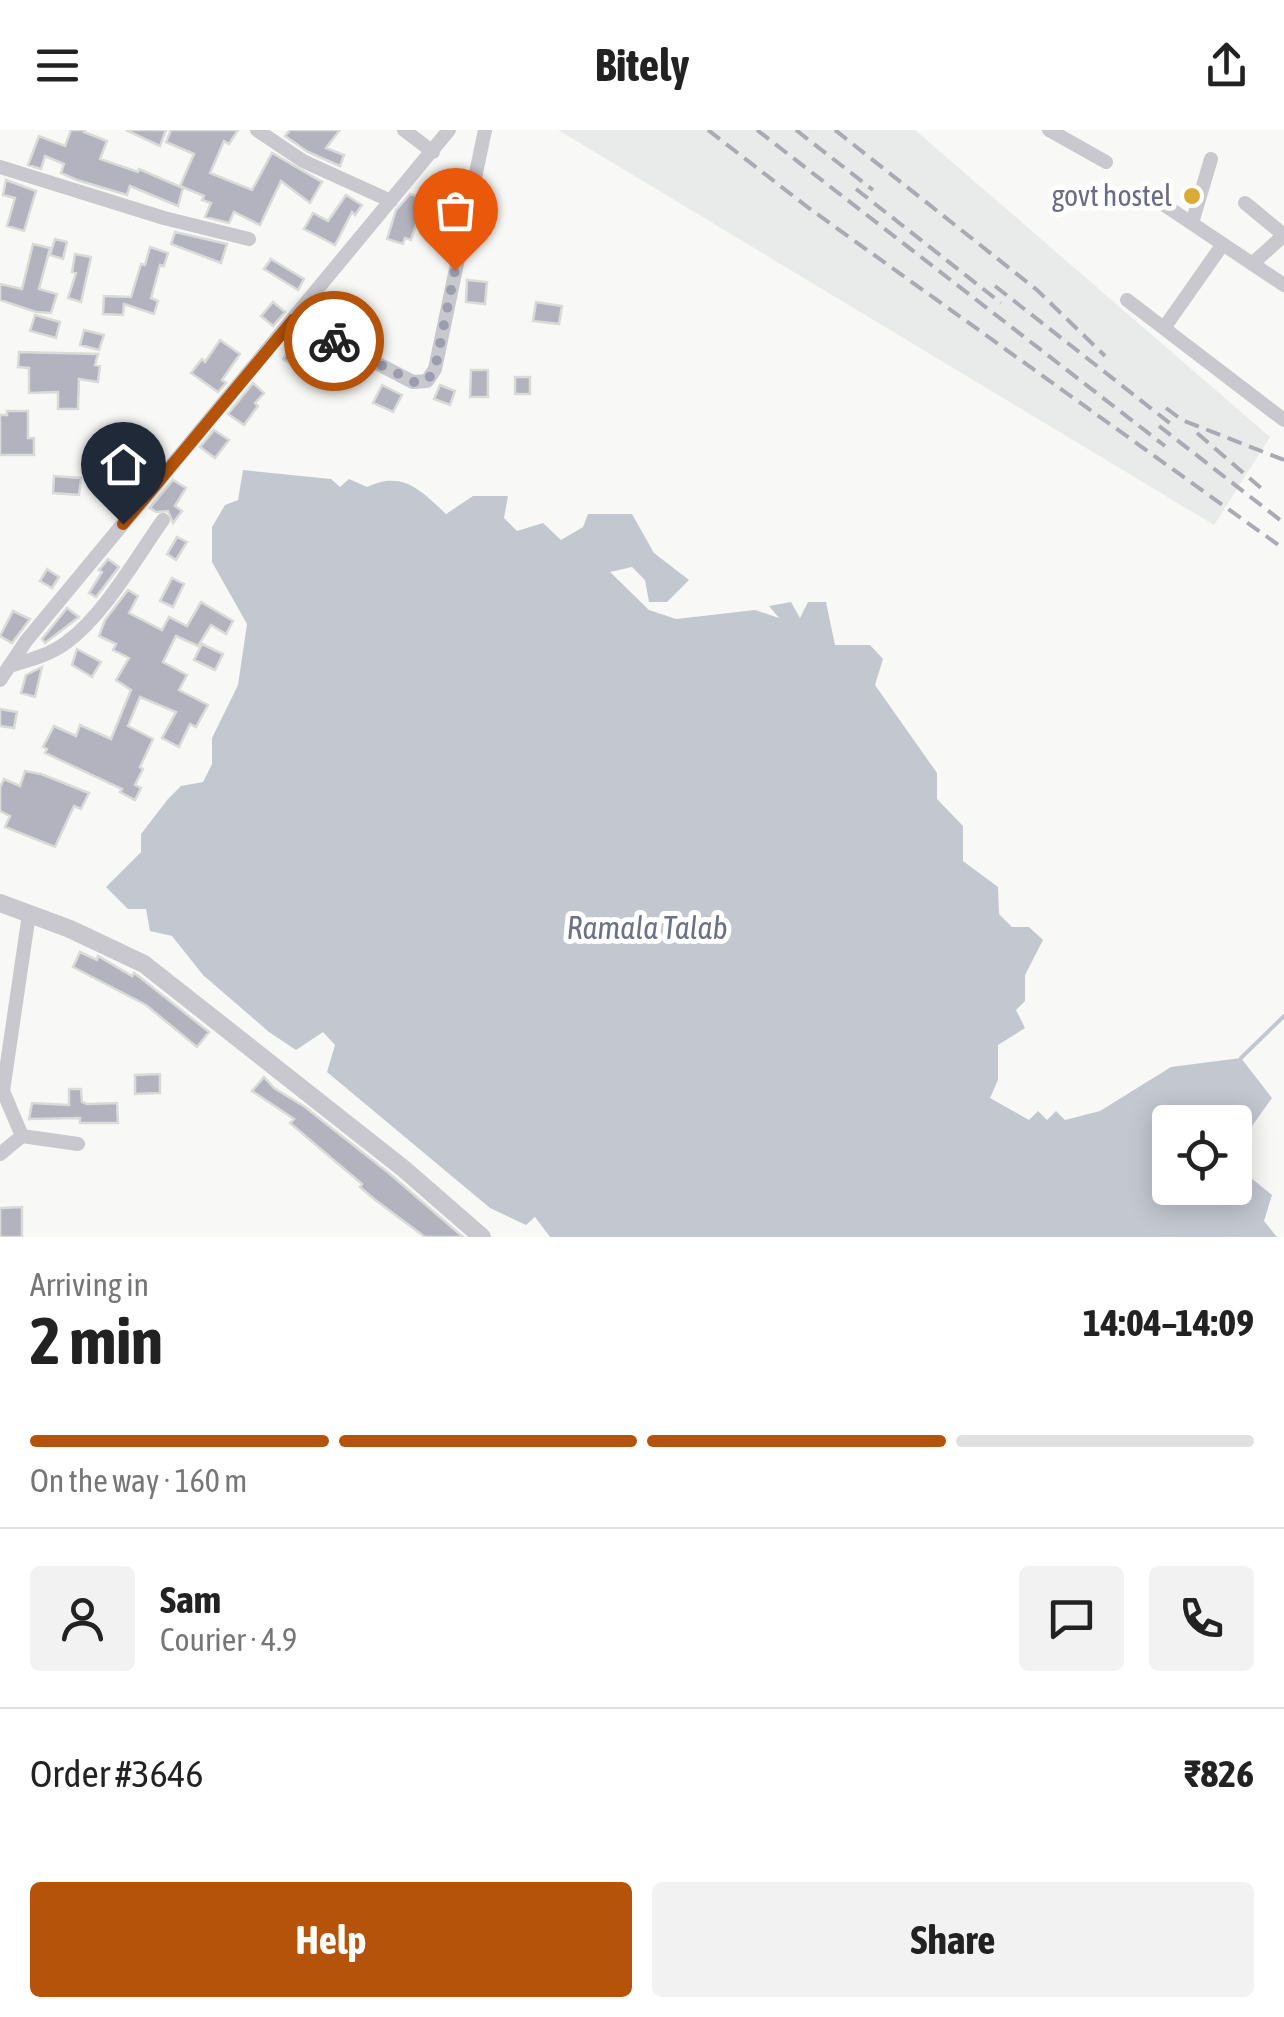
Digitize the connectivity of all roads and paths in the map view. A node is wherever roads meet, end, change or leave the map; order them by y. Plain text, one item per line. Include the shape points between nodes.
1 (257, 130) edge
2 (404, 130) edge
3 (449, 130) edge
4 (484, 130) edge
5 (1054, 131) edge
6 (432, 152) junction
7 (1211, 160) dead end
8 (1106, 162) dead end
9 (0, 167) edge
10 (1148, 194) dead end
11 (392, 202) junction
12 (1245, 203) dead end
13 (1192, 224) junction
14 (1284, 235) edge
15 (248, 239) dead end
16 (1223, 244) junction
17 (1252, 264) junction
18 (1284, 285) edge
19 (1127, 300) dead end
20 (293, 320) junction
21 (1164, 328) junction
22 (1284, 420) edge
23 (164, 520) dead end
24 (10, 666) junction
25 (0, 680) edge
26 (0, 903) edge
27 (29, 914) junction
28 (22, 1136) junction
29 (78, 1144) dead end
30 (0, 1154) edge
31 (482, 1237) edge

1 - 11 street
2 - 6 street
3 - 6 street
4 - 20 street via 435,369 427,381 414,382
5 - 8 street
6 - 11 street
7 - 13 street
9 - 15 street
10 - 13 street
11 - 20 street
12 - 14 street
13 - 16 street
14 - 17 street
16 - 17 street
16 - 21 street
17 - 18 street
19 - 21 street
20 - 24 street
21 - 22 street
23 - 24 street via 68,642
24 - 25 street
26 - 27 street
27 - 28 street via 3,1091
27 - 31 street via 144,964
28 - 29 street
28 - 30 street

